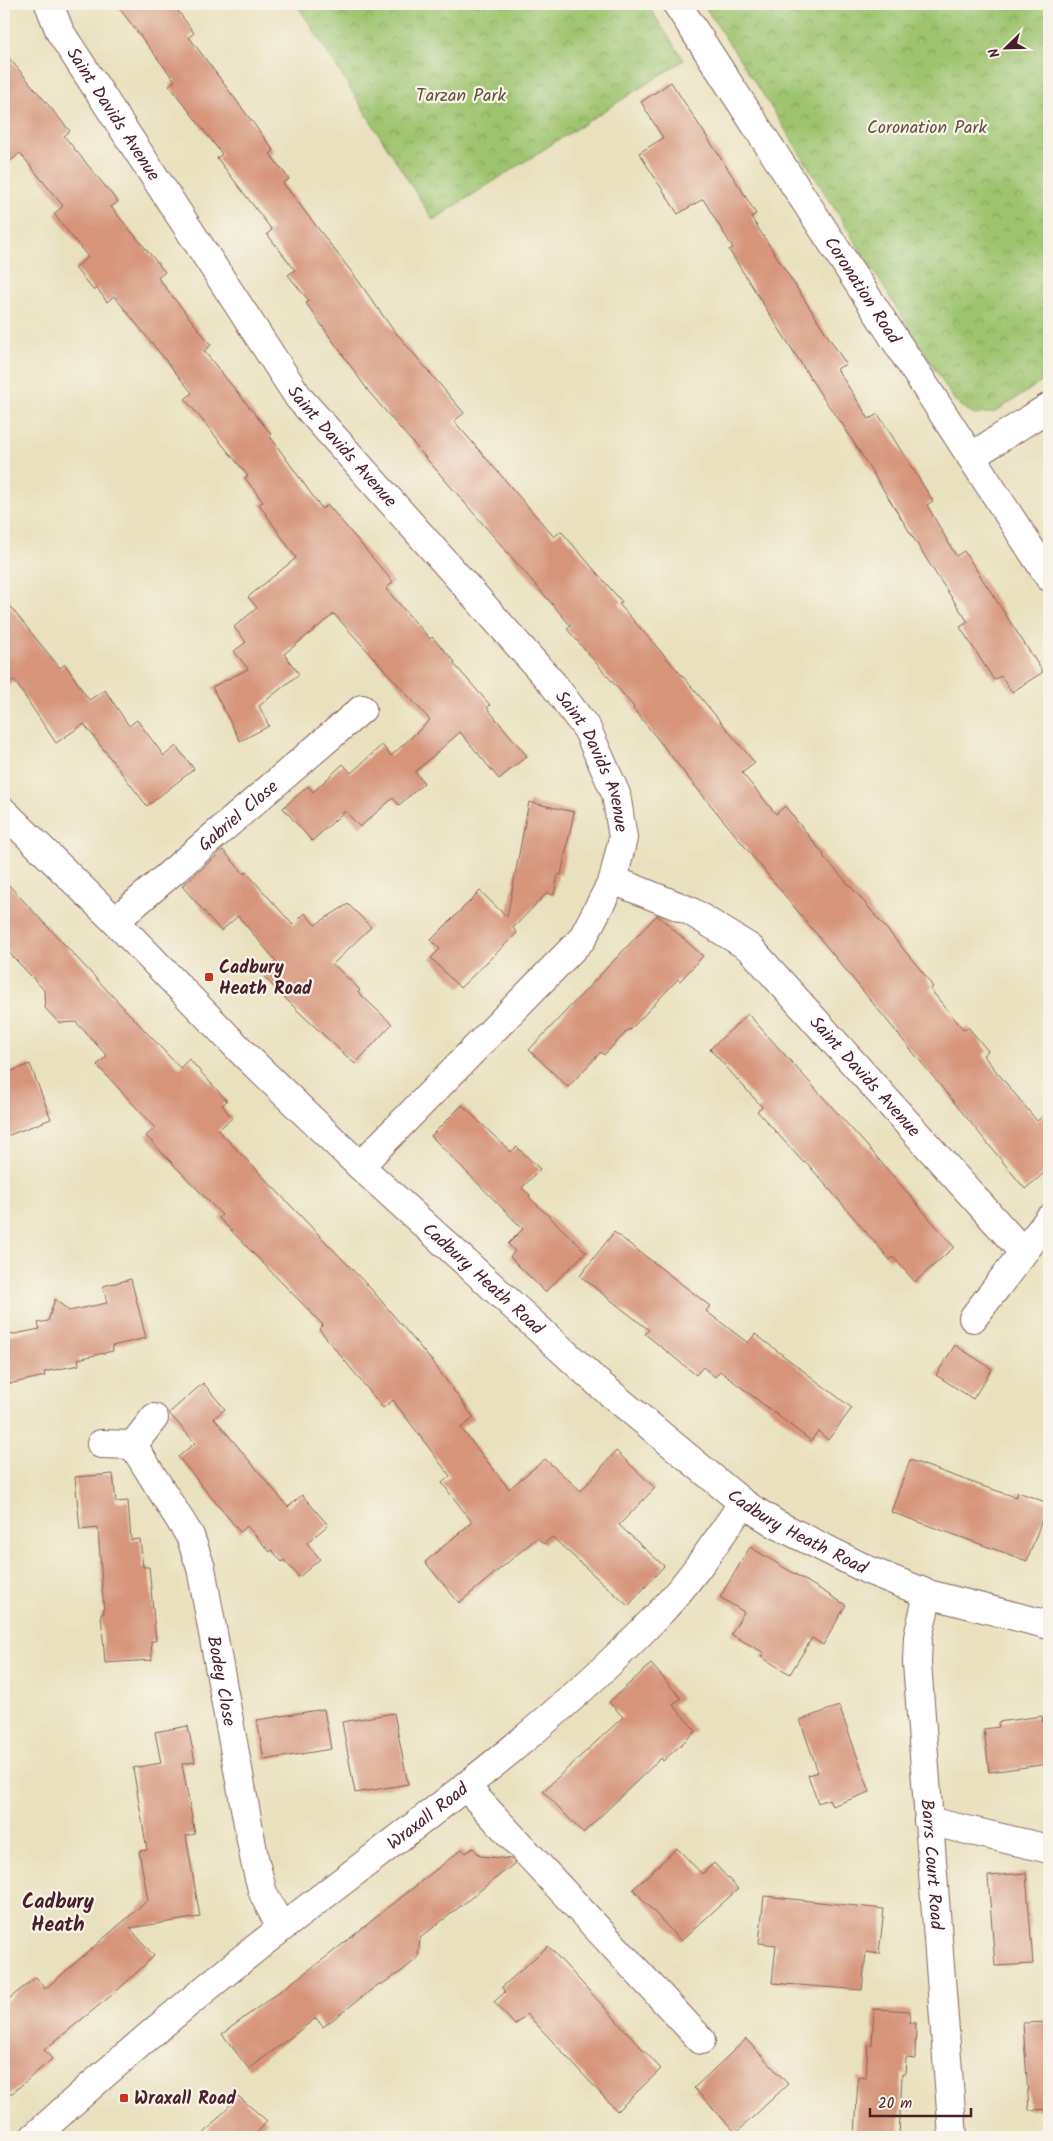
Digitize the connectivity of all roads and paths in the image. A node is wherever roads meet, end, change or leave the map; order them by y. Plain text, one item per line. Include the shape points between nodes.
1 (49, 4) edge
2 (677, 4) edge
3 (1049, 407) edge
4 (972, 456) junction
5 (1049, 577) edge
6 (362, 709) dead end
7 (4, 812) edge
8 (613, 880) junction
9 (115, 921) junction
10 (360, 1166) junction
11 (1049, 1219) edge
12 (1022, 1252) junction
13 (973, 1318) dead end
14 (154, 1418) dead end
15 (101, 1444) dead end
16 (133, 1445) junction
17 (743, 1503) junction
18 (928, 1594) junction
19 (1049, 1624) edge
20 (465, 1786) junction
21 (928, 1821) junction
22 (1049, 1850) edge
23 (281, 1928) junction
24 (701, 2040) dead end
25 (34, 2137) edge
26 (953, 2137) edge

1 - 8 street, Saint Davids Avenue via 60,32 299,398 553,684 587,729 616,794 623,838
2 - 4 street, Coronation Road
3 - 4 street
4 - 5 street, Coronation Road
6 - 9 street, Gabriel Close
7 - 9 street, Cadbury Heath Road
8 - 10 street, Saint Davids Avenue via 582,939
8 - 12 street, Saint Davids Avenue via 690,911 750,948
9 - 10 street, Cadbury Heath Road via 246,1056
10 - 17 street, Cadbury Heath Road via 598,1383
11 - 12 street
12 - 13 street
14 - 16 street
15 - 16 street
16 - 23 street, Bodey Close via 190,1536 201,1568 255,1862 263,1893
17 - 18 street, Cadbury Heath Road via 776,1524 868,1570
17 - 20 street, Wraxall Road via 658,1616 602,1671
18 - 19 street, Cadbury Heath Road
18 - 21 street, Barrs Court Road via 918,1637 917,1663
20 - 23 street, Wraxall Road
20 - 24 street
21 - 22 street
21 - 26 street, Barrs Court Road
23 - 25 street, Wraxall Road via 97,2080

